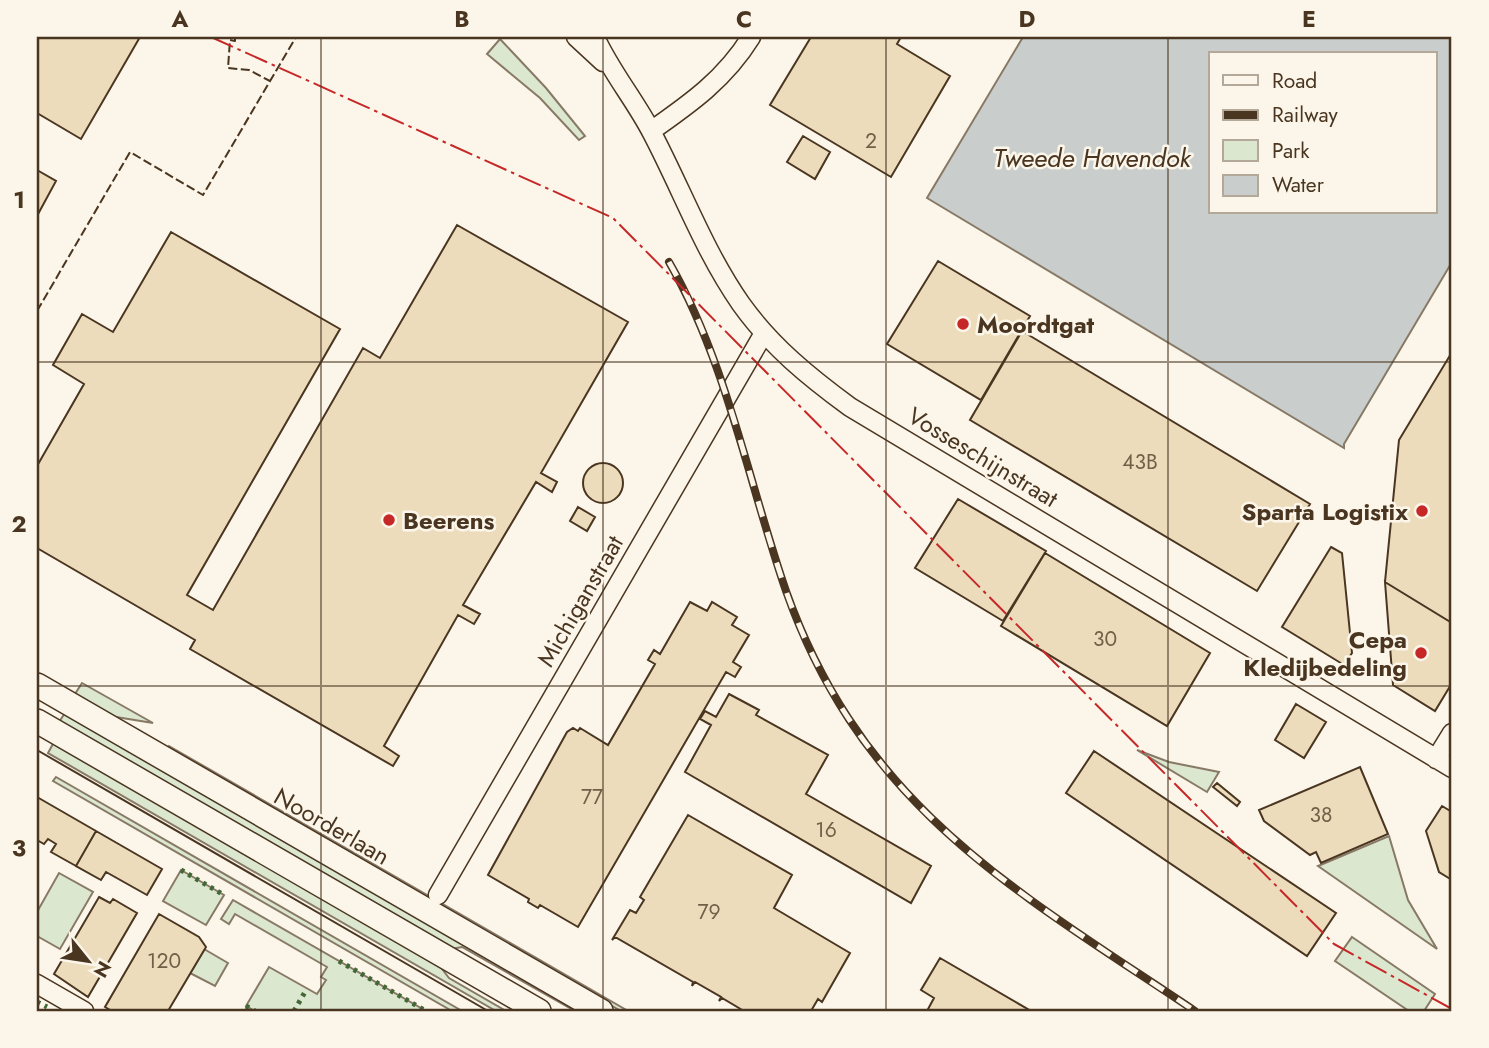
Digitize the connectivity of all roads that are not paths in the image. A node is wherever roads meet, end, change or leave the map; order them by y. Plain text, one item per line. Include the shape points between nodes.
1 (576, 37) edge
2 (595, 37) edge
3 (751, 37) edge
4 (608, 66) junction
5 (651, 131) junction
6 (764, 333) junction
7 (37, 685) edge
8 (37, 722) edge
9 (1452, 733) edge
10 (1436, 759) junction
11 (1452, 768) edge
12 (438, 895) dead end
13 (37, 984) edge
14 (84, 1011) edge
15 (539, 1011) edge
16 (601, 1011) edge

1 - 4 street, Vosseschijnstraat
2 - 4 street, Vosseschijnstraat
3 - 5 street via 710,90
4 - 5 street, Vosseschijnstraat
5 - 6 street, Vosseschijnstraat via 713,258
6 - 10 street, Vosseschijnstraat via 802,372 850,407
6 - 12 street, Michiganstraat
7 - 16 main road, Noorderlaan
8 - 15 main road
9 - 10 street
10 - 11 street, Vosseschijnstraat
13 - 14 street

